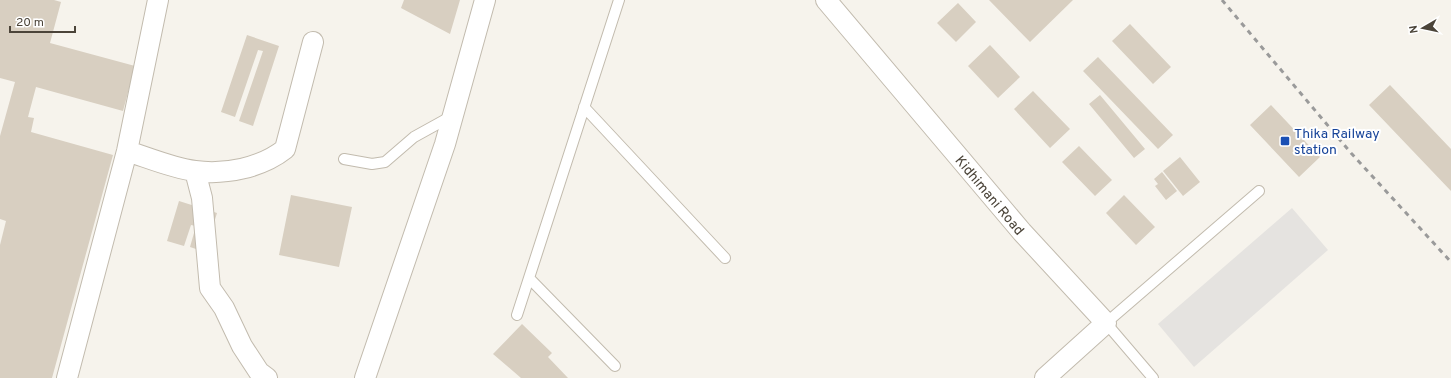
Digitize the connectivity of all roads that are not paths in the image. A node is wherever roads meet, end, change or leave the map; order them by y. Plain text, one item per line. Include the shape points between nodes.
1 (158, 0) edge
2 (485, 0) edge
3 (619, 0) edge
4 (826, 0) edge
5 (313, 42) dead end
6 (584, 107) junction
7 (452, 116) junction
8 (127, 151) junction
9 (344, 159) dead end
10 (195, 171) junction
11 (1259, 191) dead end
12 (724, 258) dead end
13 (529, 278) junction
14 (517, 315) dead end
15 (1106, 323) junction
16 (615, 366) dead end
17 (67, 378) edge
18 (267, 378) edge
19 (365, 378) edge
20 (1045, 378) edge
21 (1153, 378) edge

1 - 8 street
2 - 7 street
3 - 6 lane
4 - 15 street, Kidhimani Road via 1022,232
5 - 10 street via 284,149 258,165 223,171
6 - 12 lane
6 - 13 lane
7 - 9 lane via 414,137 385,162 372,164
7 - 19 street via 445,144
8 - 10 street
8 - 17 street
10 - 18 street via 202,198 210,288 224,308 242,346 259,372
11 - 15 lane
13 - 14 lane
13 - 16 lane
15 - 20 street
15 - 21 lane

